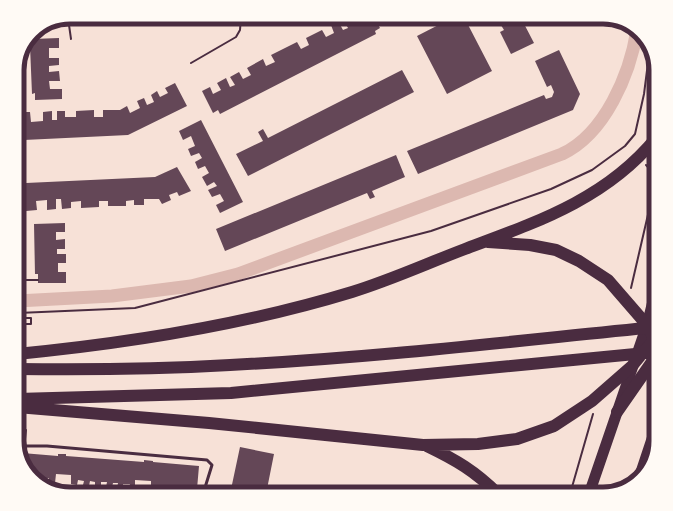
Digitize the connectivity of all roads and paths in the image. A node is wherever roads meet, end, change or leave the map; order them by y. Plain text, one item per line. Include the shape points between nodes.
1 (69, 24) edge
2 (240, 24) edge
3 (71, 39) dead end
4 (648, 62) edge
5 (191, 63) dead end
6 (649, 146) edge
7 (483, 242) junction
8 (24, 280) edge
9 (38, 280) dead end
10 (24, 312) edge
11 (24, 318) edge
12 (24, 324) edge
13 (649, 327) edge
14 (649, 332) edge
15 (649, 338) edge
16 (24, 353) edge
17 (649, 353) edge
18 (632, 366) junction
19 (649, 366) edge
20 (24, 369) edge
21 (24, 399) edge
22 (24, 408) edge
23 (617, 412) junction
24 (24, 430) edge
25 (25, 439) dead end
26 (423, 445) junction
27 (24, 446) edge
28 (205, 487) edge
29 (491, 487) edge
30 (591, 487) edge

1 - 3 path
2 - 5 path via 236,37
4 - 10 path via 635,134 625,146 592,170 551,189 431,231 135,308
6 - 7 highway via 616,177 585,199 550,216
7 - 13 highway via 530,245 556,250 579,261 608,280
7 - 16 highway via 353,292 258,318 166,334
8 - 9 path
11 - 12 path via 31,318 31,324
14 - 20 highway via 230,365 103,370
15 - 18 highway
17 - 21 highway via 231,393
18 - 23 highway
18 - 26 highway via 592,401 554,426 517,439 478,444
19 - 23 highway
22 - 26 highway
23 - 30 highway
24 - 25 path
26 - 29 highway via 458,460
27 - 28 lane via 207,460 212,465

